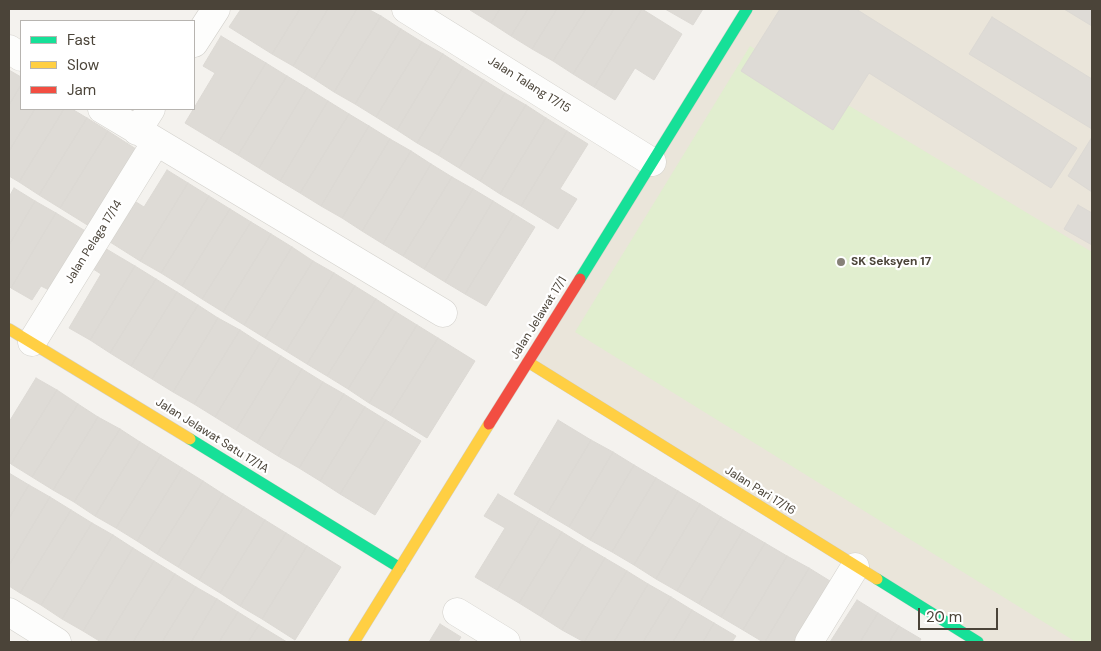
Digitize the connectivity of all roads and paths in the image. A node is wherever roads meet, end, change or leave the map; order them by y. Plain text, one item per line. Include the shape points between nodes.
1 (216, 9) edge
2 (406, 9) edge
3 (747, 9) edge
4 (195, 41) edge
5 (9, 49) edge
6 (20, 56) edge
7 (105, 110) edge
8 (148, 127) edge
9 (652, 162) junction
10 (443, 313) dead end
11 (9, 329) edge
12 (32, 342) junction
13 (528, 362) junction
14 (855, 567) junction
15 (400, 568) junction
16 (9, 612) edge
17 (457, 612) dead end
18 (57, 642) edge
19 (354, 642) edge
20 (506, 642) edge
21 (809, 642) edge
22 (978, 642) edge

1 - 4 street
2 - 9 street, Jalan Talang 17/15
3 - 9 street, Jalan Jelawat 17/1
5 - 6 street
7 - 8 street
8 - 10 street
8 - 12 street, Jalan Pelaga 17/14
9 - 13 street, Jalan Jelawat 17/1
11 - 12 street, Jalan Jelawat Satu 17/1A
12 - 15 street, Jalan Jelawat Satu 17/1A
13 - 14 street, Jalan Pari 17/16
13 - 15 street, Jalan Jelawat 17/1
14 - 21 street
14 - 22 street, Jalan Pari 17/16
15 - 19 street, Jalan Jelawat 17/1
16 - 18 street
17 - 20 street

